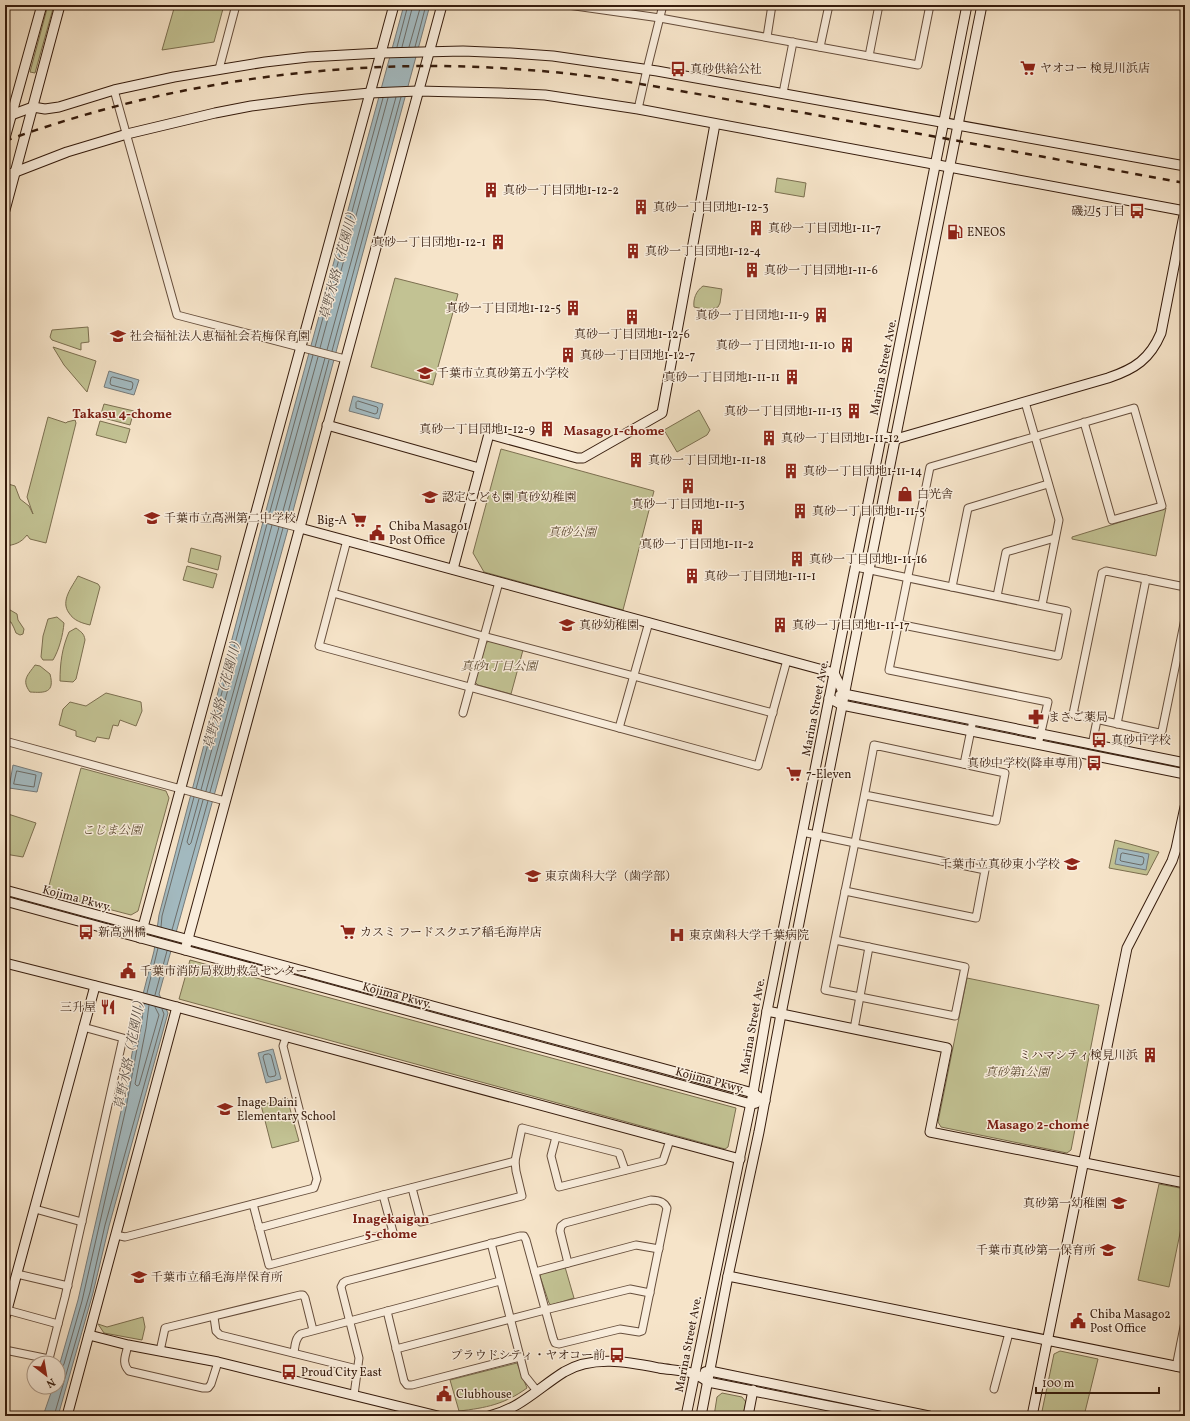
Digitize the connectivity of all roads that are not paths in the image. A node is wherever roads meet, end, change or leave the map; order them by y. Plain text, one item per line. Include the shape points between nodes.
1 (42, 5) edge
2 (60, 5) edge
3 (236, 5) edge
4 (394, 5) edge
5 (442, 5) edge
6 (568, 5) edge
7 (576, 5) edge
8 (663, 5) edge
9 (772, 5) edge
10 (828, 5) edge
11 (879, 5) edge
12 (930, 5) edge
13 (967, 5) edge
14 (982, 5) edge
15 (626, 8) edge
16 (660, 18) junction
17 (767, 37) junction
18 (793, 42) junction
19 (820, 47) junction
20 (429, 51) junction
21 (381, 53) junction
22 (869, 56) junction
23 (219, 69) junction
24 (646, 69) junction
25 (114, 90) junction
26 (418, 91) junction
27 (370, 93) junction
28 (783, 93) junction
29 (33, 107) junction
30 (638, 109) junction
31 (11, 115) junction
32 (944, 122) junction
33 (715, 124) junction
34 (958, 125) junction
35 (127, 134) junction
36 (5, 138) edge
37 (936, 164) junction
38 (1185, 166) edge
39 (950, 167) junction
40 (15, 172) junction
41 (5, 176) edge
42 (5, 210) edge
43 (1185, 210) edge
44 (301, 348) junction
45 (345, 360) junction
46 (1025, 402) junction
47 (1084, 422) junction
48 (328, 426) junction
49 (881, 436) junction
50 (1034, 436) junction
51 (896, 439) junction
52 (479, 468) junction
53 (1048, 484) junction
54 (255, 516) junction
55 (300, 528) junction
56 (1055, 538) junction
57 (347, 540) junction
58 (856, 567) junction
59 (453, 569) junction
60 (869, 570) junction
61 (908, 578) junction
62 (1146, 580) junction
63 (499, 582) junction
64 (952, 587) junction
65 (1185, 587) edge
66 (333, 593) junction
67 (996, 596) junction
68 (1042, 606) junction
69 (1185, 619) edge
70 (649, 622) junction
71 (898, 624) junction
72 (483, 636) junction
73 (787, 660) junction
74 (834, 673) junction
75 (634, 675) junction
76 (470, 687) junction
77 (844, 694) junction
78 (829, 698) junction
79 (842, 705) junction
80 (463, 713) dead end
81 (773, 713) junction
82 (973, 720) junction
83 (1097, 720) junction
84 (1117, 724) junction
85 (619, 728) junction
86 (971, 731) junction
87 (1040, 734) junction
88 (5, 741) edge
89 (1092, 744) junction
90 (1038, 745) junction
91 (1185, 763) edge
92 (964, 764) junction
93 (1185, 774) edge
94 (181, 789) junction
95 (864, 795) junction
96 (225, 801) junction
97 (1185, 807) edge
98 (802, 832) junction
99 (817, 835) junction
100 (855, 843) junction
101 (5, 890) edge
102 (845, 891) junction
103 (5, 901) edge
104 (143, 928) junction
105 (140, 938) junction
106 (188, 940) junction
107 (835, 940) junction
108 (869, 947) junction
109 (185, 950) junction
110 (5, 963) edge
111 (95, 986) junction
112 (860, 996) junction
113 (174, 1007) junction
114 (767, 1011) junction
115 (781, 1014) junction
116 (84, 1027) junction
117 (854, 1029) junction
118 (286, 1037) junction
119 (753, 1093) junction
120 (765, 1101) junction
121 (751, 1104) junction
122 (556, 1137) junction
123 (670, 1140) junction
124 (740, 1159) junction
125 (515, 1161) junction
126 (1084, 1163) junction
127 (625, 1170) junction
128 (1185, 1183) edge
129 (412, 1188) junction
130 (383, 1195) junction
131 (253, 1204) junction
132 (35, 1209) junction
133 (82, 1222) junction
134 (259, 1228) junction
135 (116, 1234) junction
136 (491, 1243) junction
137 (659, 1249) junction
138 (568, 1263) junction
139 (535, 1272) junction
140 (17, 1274) junction
141 (728, 1276) junction
142 (500, 1282) junction
143 (68, 1286) junction
144 (650, 1293) junction
145 (545, 1310) junction
146 (386, 1311) junction
147 (6, 1314) edge
148 (214, 1317) junction
149 (511, 1319) junction
150 (349, 1321) junction
151 (1185, 1322) edge
152 (58, 1324) junction
153 (313, 1330) junction
154 (1009, 1333) junction
155 (89, 1335) junction
156 (1183, 1338) edge
157 (1047, 1340) junction
158 (128, 1345) junction
159 (396, 1349) junction
160 (5, 1350) edge
161 (160, 1351) junction
162 (294, 1353) junction
163 (520, 1357) junction
164 (218, 1362) junction
165 (1181, 1368) edge
166 (357, 1369) junction
167 (710, 1371) junction
168 (694, 1374) junction
169 (708, 1382) junction
170 (994, 1388) dead end
171 (753, 1390) junction
172 (537, 1391) junction
173 (354, 1395) junction
174 (879, 1406) junction
175 (67, 1416) edge
176 (438, 1416) edge
177 (489, 1416) edge
178 (686, 1416) edge
179 (701, 1416) edge
180 (748, 1416) edge
181 (878, 1416) edge
182 (929, 1416) edge
183 (1032, 1416) edge

1 - 31 street
2 - 29 street
3 - 23 street
4 - 21 street
5 - 20 street
6 - 7 street
7 - 15 street
8 - 16 street
9 - 17 street
10 - 19 street
11 - 22 street
12 - 22 street via 918,65
13 - 32 street, Marina Street Ave.
14 - 34 street
15 - 16 street
16 - 17 street
16 - 24 street
17 - 18 street
18 - 19 street
18 - 28 street
19 - 22 street
20 - 21 street
20 - 24 street via 553,56
20 - 26 street
21 - 23 street via 308,57
21 - 27 street
23 - 25 street
24 - 28 street
24 - 30 street
25 - 29 street via 58,107
25 - 35 street
26 - 27 street
26 - 30 street via 545,95
26 - 45 street
27 - 35 street via 251,106
27 - 44 street
28 - 32 street
29 - 31 street
29 - 40 street
30 - 33 street
31 - 36 street
32 - 34 street
32 - 37 street, Marina Street Ave.
33 - 37 street
33 - 52 street via 662,412 583,458 489,434
34 - 38 street
34 - 39 street
35 - 40 street via 67,152
35 - 44 street via 177,315
37 - 39 street
37 - 49 street, Marina Street Ave.
39 - 43 street
39 - 51 street
40 - 41 street
40 - 42 street
43 - 46 street via 1161,333 1150,354 1133,369 1122,374
44 - 45 street
44 - 54 street
45 - 48 street
46 - 50 street
46 - 51 street
47 - 47 street via 1112,520 1162,506 1134,408
47 - 50 street
48 - 52 street
48 - 55 street
49 - 51 street
49 - 58 street, Marina Street Ave.
50 - 53 street
50 - 61 street via 930,467
51 - 60 street
52 - 59 street
53 - 56 street via 1059,520
53 - 64 street via 968,508
54 - 55 street
54 - 94 street
55 - 57 street
55 - 96 street
56 - 67 street via 1006,552
56 - 68 street
57 - 59 street
57 - 66 street
58 - 60 street
58 - 74 street, Marina Street Ave.
59 - 63 street
60 - 61 street
60 - 77 street
61 - 64 street
61 - 71 street
62 - 65 street
62 - 83 street via 1106,572 1100,575 1073,714
62 - 84 street
63 - 70 street
63 - 72 street
64 - 67 street
66 - 72 street
66 - 76 street via 319,646
67 - 68 street
68 - 71 street via 1067,611 1058,656
69 - 84 street via 1162,731
70 - 73 street
70 - 75 street
71 - 87 street via 889,670 1048,702
72 - 75 street
72 - 76 street
73 - 74 street
73 - 81 street
74 - 77 street
74 - 78 street, Marina Street Ave.
75 - 81 street
75 - 85 street
76 - 80 street
76 - 85 street
77 - 78 street
77 - 79 street
77 - 82 street
78 - 79 street
78 - 98 street, Marina Street Ave.
79 - 86 street
79 - 99 street
81 - 85 street via 758,766
82 - 86 street
82 - 87 street
83 - 84 street
83 - 89 street
86 - 90 street
86 - 92 street
87 - 89 street
87 - 90 street
88 - 94 street
89 - 91 street
90 - 93 street
92 - 95 street via 874,745
92 - 95 street via 1005,773 996,821
94 - 96 street
94 - 104 street
95 - 100 street
96 - 106 street
97 - 126 street via 1172,861 1127,948
98 - 99 street
98 - 114 street, Marina Street Ave.
99 - 100 street
99 - 115 street
100 - 102 street
100 - 102 street via 985,870 976,918
101 - 104 street, Kojima Pkwy.
102 - 107 street
103 - 105 street, Kojima Pkwy.
104 - 105 street
104 - 106 street, Kojima Pkwy.
105 - 109 street, Kojima Pkwy.
106 - 109 street
106 - 119 street, Kojima Pkwy.
107 - 108 street
107 - 112 street via 825,990
108 - 112 street
108 - 112 street via 965,967 955,1016
109 - 121 street, Kojima Pkwy.
110 - 111 street
111 - 113 street
111 - 116 street
112 - 117 street
113 - 118 street
113 - 135 street
114 - 115 street
114 - 119 street, Marina Street Ave.
115 - 117 street
115 - 120 street
116 - 132 street
116 - 133 street via 122,1038
117 - 126 street via 947,1048 930,1132
118 - 123 street
118 - 131 street via 283,1046 317,1179 314,1188
119 - 120 street, Kojima Pkwy.
119 - 121 street, Marina Street Ave.
120 - 121 street, Kojima Pkwy.
120 - 141 street
121 - 124 street, Marina Street Ave.
122 - 125 street via 522,1128
122 - 127 street via 619,1153
122 - 127 street via 551,1156 559,1187
123 - 124 street
123 - 127 street via 663,1160
124 - 168 street, Marina Street Ave.
125 - 129 street
125 - 129 street via 522,1196 421,1222
126 - 128 street
126 - 157 street
129 - 130 street
130 - 134 street
130 - 134 street via 393,1232 269,1265
131 - 134 street
131 - 135 street via 125,1237
132 - 133 street
132 - 140 street
133 - 143 street
135 - 155 street
136 - 139 street via 524,1236
136 - 142 street
136 - 150 street via 346,1281 341,1287
137 - 138 street via 636,1245
137 - 138 street via 667,1208 660,1200 651,1200 561,1226
137 - 144 street
138 - 139 street
139 - 145 street
140 - 143 street
140 - 147 street
141 - 154 street
141 - 167 street
142 - 146 street
142 - 149 street
143 - 152 street
144 - 145 street via 630,1290
144 - 145 street via 642,1331 639,1332 620,1329 560,1344 555,1343
145 - 149 street
146 - 150 street
146 - 159 street
147 - 152 street
148 - 153 street via 300,1295 305,1298
148 - 161 street via 165,1328
148 - 162 street via 216,1331 220,1335
149 - 159 street
149 - 163 street
150 - 153 street
150 - 166 street via 359,1358
151 - 156 street
152 - 160 street via 49,1359
153 - 162 street via 298,1336
154 - 157 street
154 - 170 street
155 - 158 street
155 - 175 street
156 - 165 street
157 - 165 street
157 - 183 street
158 - 161 street
158 - 164 street via 124,1362 125,1368 129,1371 203,1388 208,1388 211,1384
159 - 163 street via 407,1385
161 - 164 street
162 - 166 street
163 - 172 street via 525,1376
164 - 173 street
166 - 173 street
167 - 168 street
167 - 169 street
167 - 174 street
168 - 169 street
168 - 172 street via 623,1361 597,1362 579,1364
168 - 178 street, Marina Street Ave.
169 - 171 street
169 - 179 street
171 - 180 street
171 - 181 street
172 - 177 street via 522,1403
173 - 176 street
174 - 181 street
174 - 182 street

